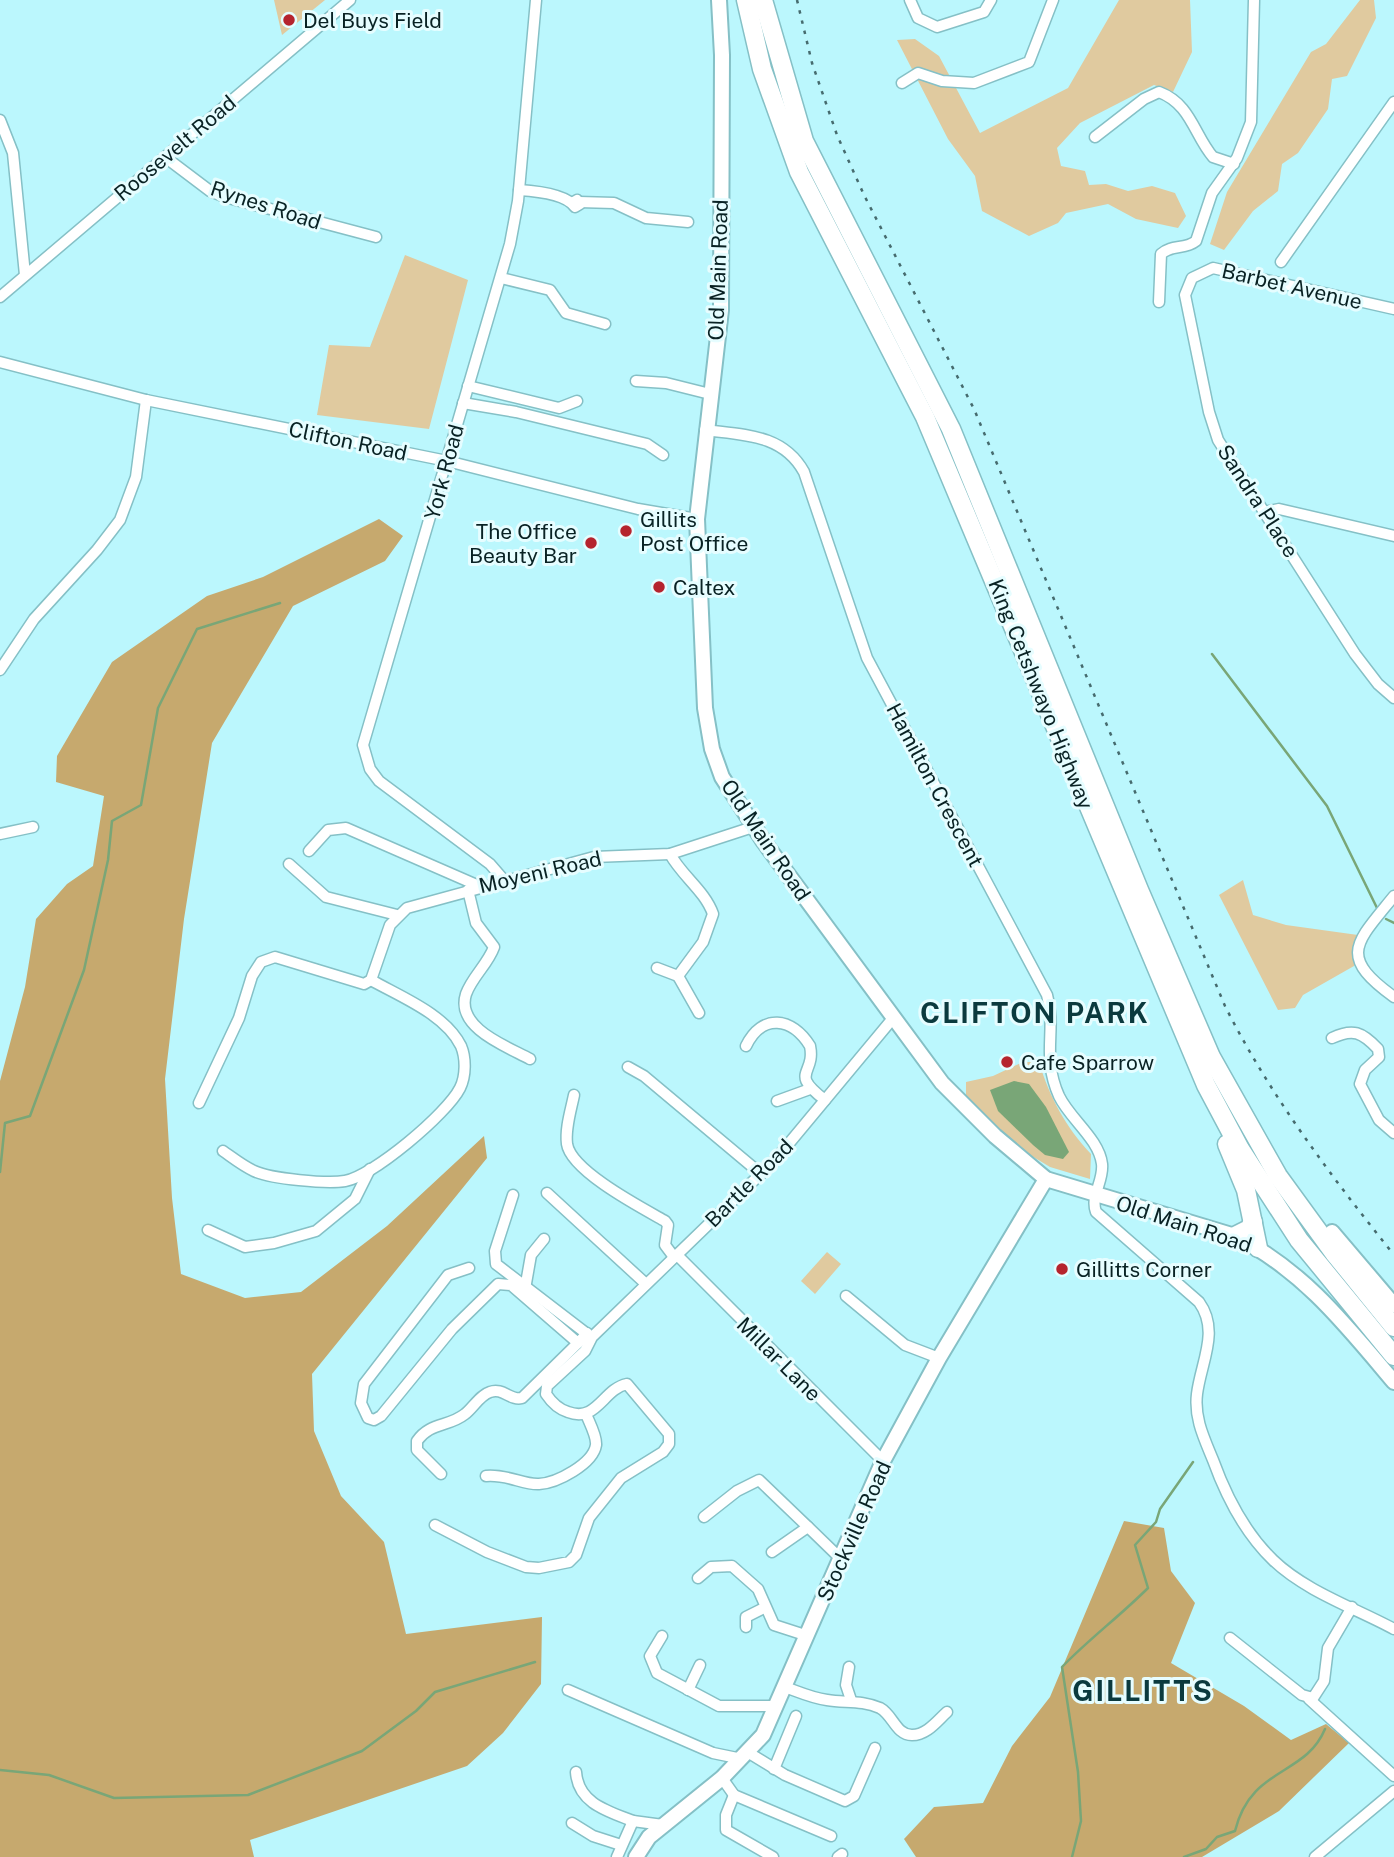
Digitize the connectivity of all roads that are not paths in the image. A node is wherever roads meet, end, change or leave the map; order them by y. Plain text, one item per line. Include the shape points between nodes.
1 (350, 0) edge
2 (536, 0) edge
3 (719, 0) edge
4 (744, 0) edge
5 (910, 0) edge
6 (991, 0) edge
7 (1053, 0) edge
8 (1254, 0) edge
9 (765, 4) edge
10 (902, 83) dead end
11 (1394, 102) edge
12 (0, 120) edge
13 (1095, 137) dead end
14 (164, 157) junction
15 (1234, 164) junction
16 (519, 190) junction
17 (688, 222) dead end
18 (376, 237) dead end
19 (1280, 262) dead end
20 (25, 275) junction
21 (501, 278) junction
22 (1192, 278) joint
23 (0, 297) edge
24 (1159, 302) dead end
25 (1394, 309) edge
26 (605, 324) dead end
27 (0, 362) edge
28 (636, 381) dead end
29 (468, 386) junction
30 (710, 394) junction
31 (146, 400) junction
32 (577, 401) dead end
33 (463, 403) junction
34 (705, 430) junction
35 (663, 455) dead end
36 (447, 461) junction
37 (1264, 512) junction
38 (697, 519) junction
39 (1394, 536) edge
40 (0, 670) edge
41 (1394, 698) edge
42 (33, 827) dead end
43 (753, 827) junction
44 (0, 834) edge
45 (309, 851) dead end
46 (670, 854) junction
47 (289, 864) dead end
48 (503, 879) junction
49 (479, 886) junction
50 (468, 890) junction
51 (1394, 897) edge
52 (397, 915) junction
53 (657, 968) dead end
54 (678, 976) junction
55 (372, 980) junction
56 (1394, 997) edge
57 (699, 1013) dead end
58 (894, 1017) junction
59 (1332, 1038) dead end
60 (746, 1046) dead end
61 (530, 1059) dead end
62 (628, 1067) dead end
63 (1206, 1085) junction
64 (810, 1089) junction
65 (574, 1095) dead end
66 (825, 1100) junction
67 (777, 1101) dead end
68 (199, 1103) dead end
69 (1394, 1133) edge
70 (223, 1151) dead end
71 (370, 1169) junction
72 (761, 1174) junction
73 (1278, 1176) junction
74 (1046, 1179) junction
75 (548, 1193) dead end
76 (513, 1195) dead end
77 (1096, 1195) junction
78 (1253, 1222) junction
79 (208, 1230) dead end
80 (1332, 1232) joint
81 (1235, 1236) junction
82 (544, 1239) dead end
83 (1258, 1248) junction
84 (676, 1256) junction
85 (469, 1268) dead end
86 (646, 1284) junction
87 (525, 1289) junction
88 (846, 1296) dead end
89 (1394, 1304) edge
90 (1394, 1327) edge
91 (589, 1335) junction
92 (578, 1343) junction
93 (1394, 1356) edge
94 (939, 1358) junction
95 (1394, 1382) edge
96 (586, 1414) junction
97 (883, 1461) junction
98 (441, 1474) dead end
99 (486, 1476) dead end
100 (704, 1517) dead end
101 (435, 1525) dead end
102 (808, 1527) junction
103 (772, 1552) dead end
104 (841, 1559) junction
105 (698, 1578) dead end
106 (1352, 1607) junction
107 (764, 1608) junction
108 (746, 1627) dead end
109 (1394, 1629) edge
110 (662, 1636) dead end
111 (808, 1636) junction
112 (1230, 1638) dead end
113 (700, 1665) dead end
114 (849, 1667) dead end
115 (785, 1686) junction
116 (568, 1690) dead end
117 (688, 1690) junction
118 (1308, 1699) junction
119 (851, 1700) junction
120 (777, 1706) junction
121 (947, 1712) dead end
122 (796, 1716) dead end
123 (875, 1748) dead end
124 (746, 1756) junction
125 (774, 1769) junction
126 (576, 1772) dead end
127 (1394, 1776) edge
128 (722, 1778) junction
129 (1394, 1791) edge
130 (734, 1795) junction
131 (633, 1821) junction
132 (572, 1823) dead end
133 (663, 1825) junction
134 (831, 1836) dead end
135 (621, 1845) junction
136 (617, 1857) edge
137 (636, 1857) edge
138 (773, 1857) edge
139 (1315, 1857) edge

1 - 14 street, Roosevelt Road
2 - 16 street, York Road
3 - 30 street, Old Main Road via 720,310
4 - 63 highway, King Cetshwayo Highway via 773,103 799,172 925,417
5 - 6 street via 918,18 937,27 984,12
7 - 10 street via 1029,62 974,83 918,74
8 - 15 street via 1251,122
9 - 73 highway, King Cetshwayo Highway via 807,149 951,429 1183,996 1226,1088
11 - 19 street
12 - 20 street via 13,153
13 - 15 street via 1159,92 1190,117 1213,157
14 - 18 street, Rynes Road via 225,197
14 - 20 street, Roosevelt Road
15 - 24 street via 1212,193 1196,241 1161,254
16 - 17 street via 576,203 614,203 646,218
16 - 21 street, York Road
20 - 23 street, Roosevelt Road
21 - 26 street via 547,289 566,313
21 - 29 street, York Road
22 - 25 street, Barbet Avenue via 1222,268
22 - 37 street, Sandra Place via 1186,306 1213,428
27 - 31 street, Clifton Road
28 - 30 street
29 - 32 street via 559,408
29 - 33 street, York Road
30 - 34 street, Old Main Road
31 - 36 street, Clifton Road
31 - 40 street via 136,477 120,520 34,620
33 - 35 street via 647,444
33 - 36 street, York Road
34 - 38 street, Old Main Road
34 - 77 street, Hamilton Crescent via 774,442 789,451 804,472 867,658 1047,995 1049,1066 1060,1098 1102,1163
36 - 38 street, Clifton Road via 638,509
36 - 48 street, York Road via 363,749 379,781 490,864
37 - 39 street via 1279,509
37 - 41 street, Sandra Place via 1355,654
38 - 43 street, Old Main Road via 708,730 722,777
42 - 44 street
43 - 46 street, Moyeni Road
43 - 58 street, Old Main Road
45 - 49 street via 328,830 346,828
46 - 48 street, Moyeni Road via 594,857
46 - 54 street via 713,914 704,942
47 - 52 street via 326,897
48 - 49 street, Moyeni Road
49 - 50 street, Moyeni Road
50 - 52 street, Moyeni Road via 417,904
50 - 61 street via 476,923 494,947 467,992 468,1015 483,1033
51 - 56 street via 1361,939 1357,956 1361,968
52 - 55 street
53 - 54 street
54 - 57 street
55 - 68 street via 363,985 275,957 261,962
55 - 71 street via 446,1027 461,1046 464,1064 455,1096 398,1151
58 - 66 street, Bartle Road
58 - 74 street, Old Main Road via 960,1102
59 - 69 street via 1358,1031 1378,1049 1379,1057 1365,1070 1360,1084 1380,1120
60 - 64 street via 753,1035 774,1021 796,1031 811,1048 805,1072
62 - 72 street
63 - 78 highway via 1246,1190
63 - 93 highway, King Cetshwayo Highway via 1255,1172 1324,1271
64 - 66 street
64 - 67 street
65 - 84 street via 569,1150 612,1191 665,1221 665,1245
66 - 72 street, Bartle Road
70 - 71 street via 254,1171 270,1175 344,1181
71 - 79 street via 355,1199 316,1231 246,1247
72 - 84 street, Bartle Road
73 - 80 highway
73 - 90 highway, King Cetshwayo Highway
74 - 77 street, Old Main Road
74 - 94 street, Stockville Road
75 - 86 street
76 - 87 street via 494,1259 499,1269
77 - 81 street, Old Main Road
77 - 106 street via 1098,1215 1206,1313 1209,1336 1197,1415 1219,1477 1242,1519 1278,1564
78 - 81 highway
78 - 83 highway
80 - 89 street
81 - 83 street, Old Main Road
82 - 87 street via 531,1255
83 - 95 street, Old Main Road via 1323,1298
84 - 86 street, Bartle Road
84 - 97 street, Millar Lane
85 - 92 street via 448,1275 364,1384 361,1403 368,1418 381,1416 452,1329 498,1284 511,1285
86 - 91 street, Bartle Road
87 - 91 street
88 - 94 street via 905,1345
91 - 92 street
91 - 96 street via 589,1346 546,1392 562,1410
92 - 98 street via 524,1396 514,1399 491,1391 464,1415 424,1432 417,1450
94 - 97 street, Stockville Road
96 - 99 street via 595,1448 567,1474 538,1484 509,1475
96 - 101 street via 626,1384 666,1428 669,1441 663,1452 615,1486 586,1521 578,1552 570,1561 526,1567
97 - 104 street, Stockville Road
100 - 102 street via 759,1480
102 - 103 street
102 - 104 street
104 - 111 street, Stockville Road
105 - 107 street via 711,1567 732,1566 758,1589
106 - 109 street
106 - 118 street via 1327,1652 1322,1687
107 - 108 street via 749,1614
107 - 111 street via 777,1628
110 - 117 street via 650,1656 652,1667
111 - 115 street, Stockville Road
112 - 118 street
113 - 117 street
114 - 119 street via 846,1685
115 - 119 street via 823,1699
115 - 120 street, Stockville Road
116 - 124 street via 713,1753
117 - 120 street via 724,1707
118 - 127 street
119 - 121 street via 884,1710 908,1735 923,1733
120 - 124 street, Stockville Road
122 - 125 street
123 - 125 street via 854,1796 845,1801
124 - 125 street
124 - 128 street, Stockville Road
126 - 131 street via 580,1790 593,1804
128 - 130 street
128 - 133 street, Stockville Road
129 - 139 street
130 - 134 street
130 - 138 street via 726,1830
131 - 133 street
131 - 135 street
132 - 135 street via 587,1834
133 - 137 street, Stockville Road via 643,1842
135 - 136 street

